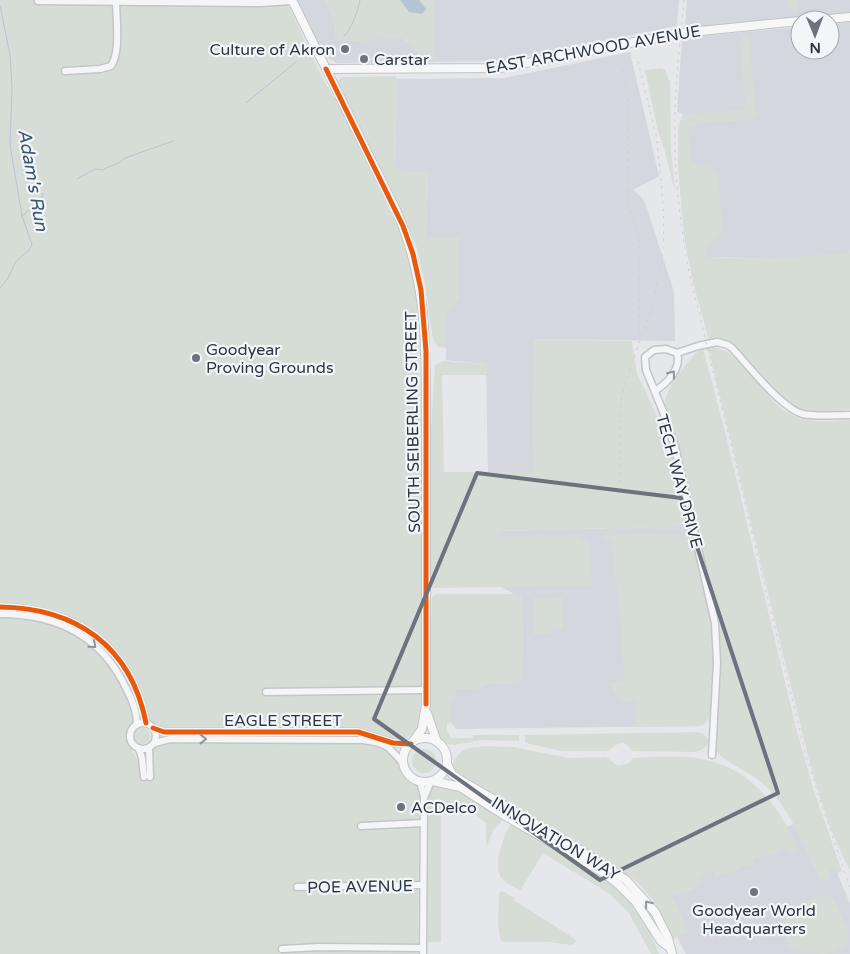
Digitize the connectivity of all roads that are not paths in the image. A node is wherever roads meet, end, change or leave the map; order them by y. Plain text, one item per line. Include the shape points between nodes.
1 (292, 0) edge
2 (38, 1) edge
3 (116, 1) edge
4 (790, 23) edge
5 (326, 70) junction
6 (65, 71) dead end
7 (677, 353) junction
8 (655, 391) junction
9 (850, 415) edge
10 (0, 607) edge
11 (0, 614) edge
12 (426, 690) junction
13 (266, 692) dead end
14 (426, 704) junction
15 (146, 723) junction
16 (137, 724) junction
17 (153, 728) junction
18 (436, 742) junction
19 (412, 743) junction
20 (152, 745) junction
21 (139, 749) junction
22 (712, 754) dead end
23 (447, 764) junction
24 (404, 765) junction
25 (420, 781) junction
26 (432, 781) junction
27 (424, 798) junction
28 (424, 823) junction
29 (361, 826) dead end
30 (423, 886) junction
31 (297, 887) dead end
32 (282, 949) dead end
33 (423, 951) edge
34 (671, 951) edge

1 - 3 street
1 - 5 main road, SOUTH SEIBERLING STREET
2 - 3 street
3 - 6 street via 117,47 111,66
4 - 5 main road, EAST ARCHWOOD AVENUE via 681,33 500,68
5 - 12 main road, SOUTH SEIBERLING STREET via 403,226 421,290 426,350
8 -> 7 street via 677,368
7 - 8 street, TECH WAY DRIVE via 658,349 646,355 644,365
7 - 9 street, TECH WAY DRIVE via 722,343 732,348 792,410 812,415
8 - 22 street, TECH WAY DRIVE via 675,447 715,622 717,662
10 - 15 street via 33,609 58,615 86,629 119,659 138,695
11 -> 16 street via 25,614 48,619 82,636 111,662 122,678 134,706
12 - 13 street
12 - 14 main road, SOUTH SEIBERLING STREET
14 - 18 main road, SOUTH SEIBERLING STREET
14 - 19 main road, SOUTH SEIBERLING STREET via 422,727
15 - 16 street
15 - 17 street
16 - 21 street via 130,739
17 - 19 street, EAGLE STREET via 164,732 358,732 393,743
17 - 20 street via 156,735
18 - 19 main road via 424,739
18 - 23 main road via 444,750
19 - 24 main road via 405,753
20 - 21 street
20 - 21 street via 147,777
20 -> 24 street, EAGLE STREET via 170,740 362,740 388,747
23 - 26 main road via 442,774
34 -> 23 main road, INNOVATION WAY via 655,912 626,880 462,781 452,774
24 - 25 main road via 410,776
25 - 26 main road
25 - 27 street
26 - 27 street
26 - 34 main road, INNOVATION WAY via 460,787 604,873 629,894
27 - 28 street
28 - 29 street
28 - 30 street
30 - 31 street, POE AVENUE
30 - 33 street
32 - 33 street

